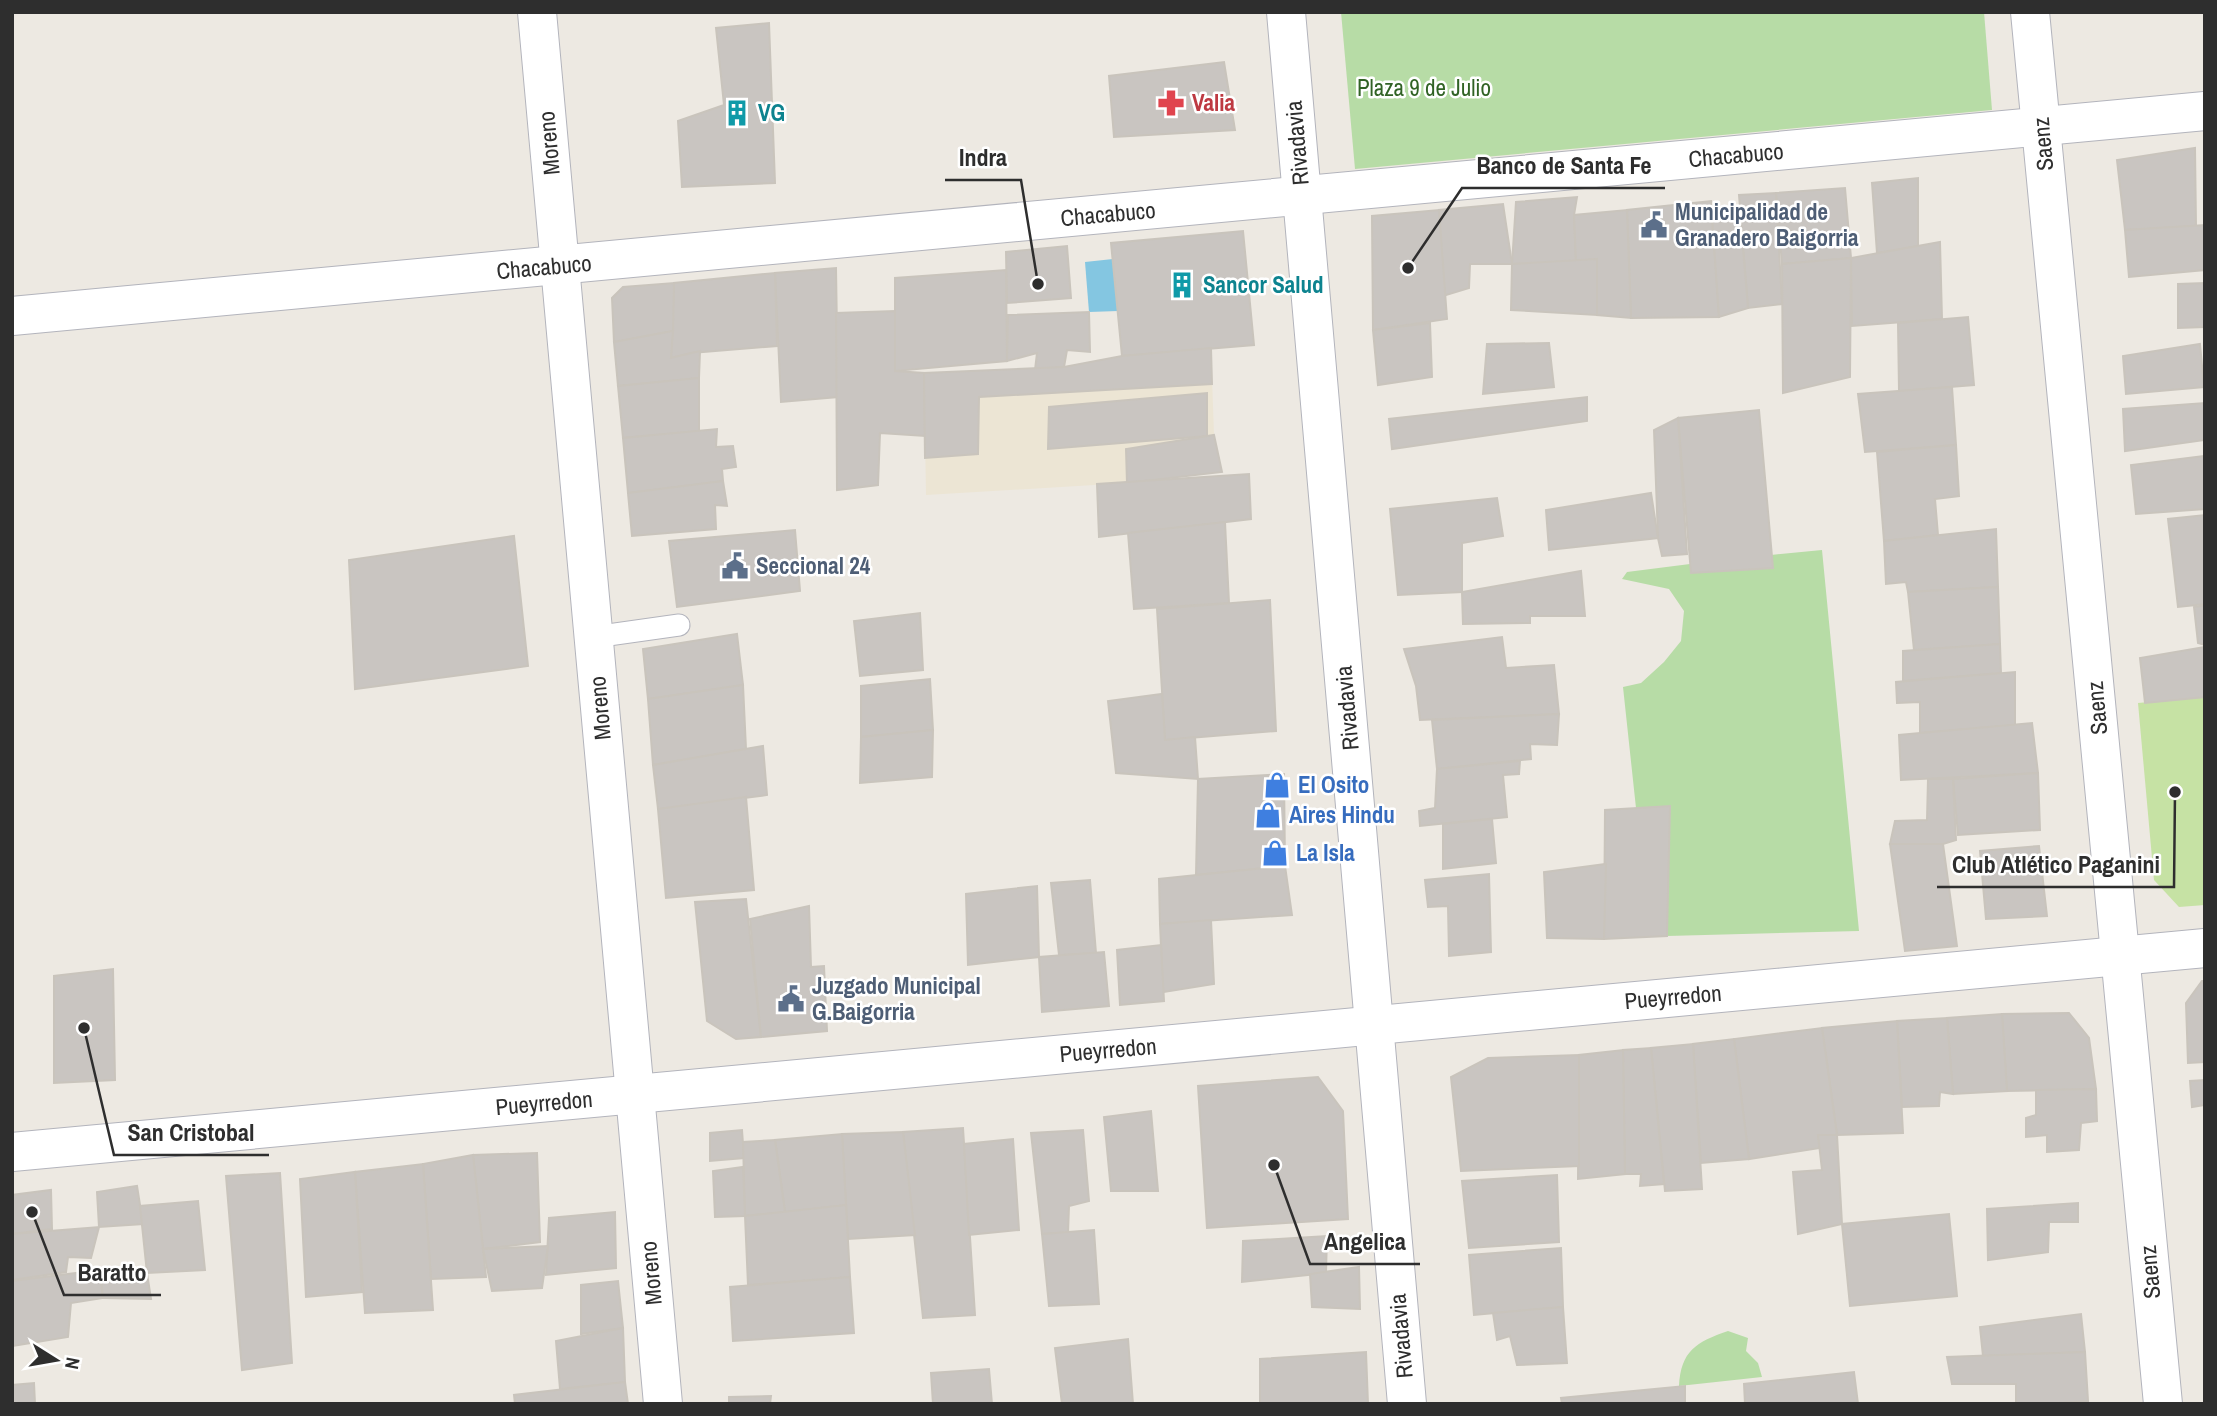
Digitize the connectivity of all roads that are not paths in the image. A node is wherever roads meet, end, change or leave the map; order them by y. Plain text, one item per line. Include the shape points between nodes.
1 (537, 12) edge
2 (1286, 12) edge
3 (2030, 12) edge
4 (2205, 111) edge
5 (2041, 127) junction
6 (1302, 195) junction
7 (560, 265) junction
8 (12, 316) edge
9 (679, 625) dead end
10 (594, 637) junction
11 (2205, 948) edge
12 (2120, 956) junction
13 (1374, 1025) junction
14 (635, 1094) junction
15 (12, 1152) edge
16 (663, 1404) edge
17 (1408, 1404) edge
18 (2162, 1404) edge

1 - 7 street, Moreno
2 - 6 street, Rivadavia
3 - 5 street, Saenz
4 - 5 street, Chacabuco
5 - 6 street, Chacabuco
5 - 12 street, Saenz
6 - 7 street, Chacabuco
6 - 13 street, Rivadavia
7 - 8 street, Chacabuco
7 - 10 street, Moreno
9 - 10 lane
10 - 14 street, Moreno
11 - 12 street, Pueyrredon
12 - 13 street, Pueyrredon
12 - 18 street, Saenz
13 - 14 street, Pueyrredon
13 - 17 street, Rivadavia
14 - 15 street, Pueyrredon
14 - 16 street, Moreno

